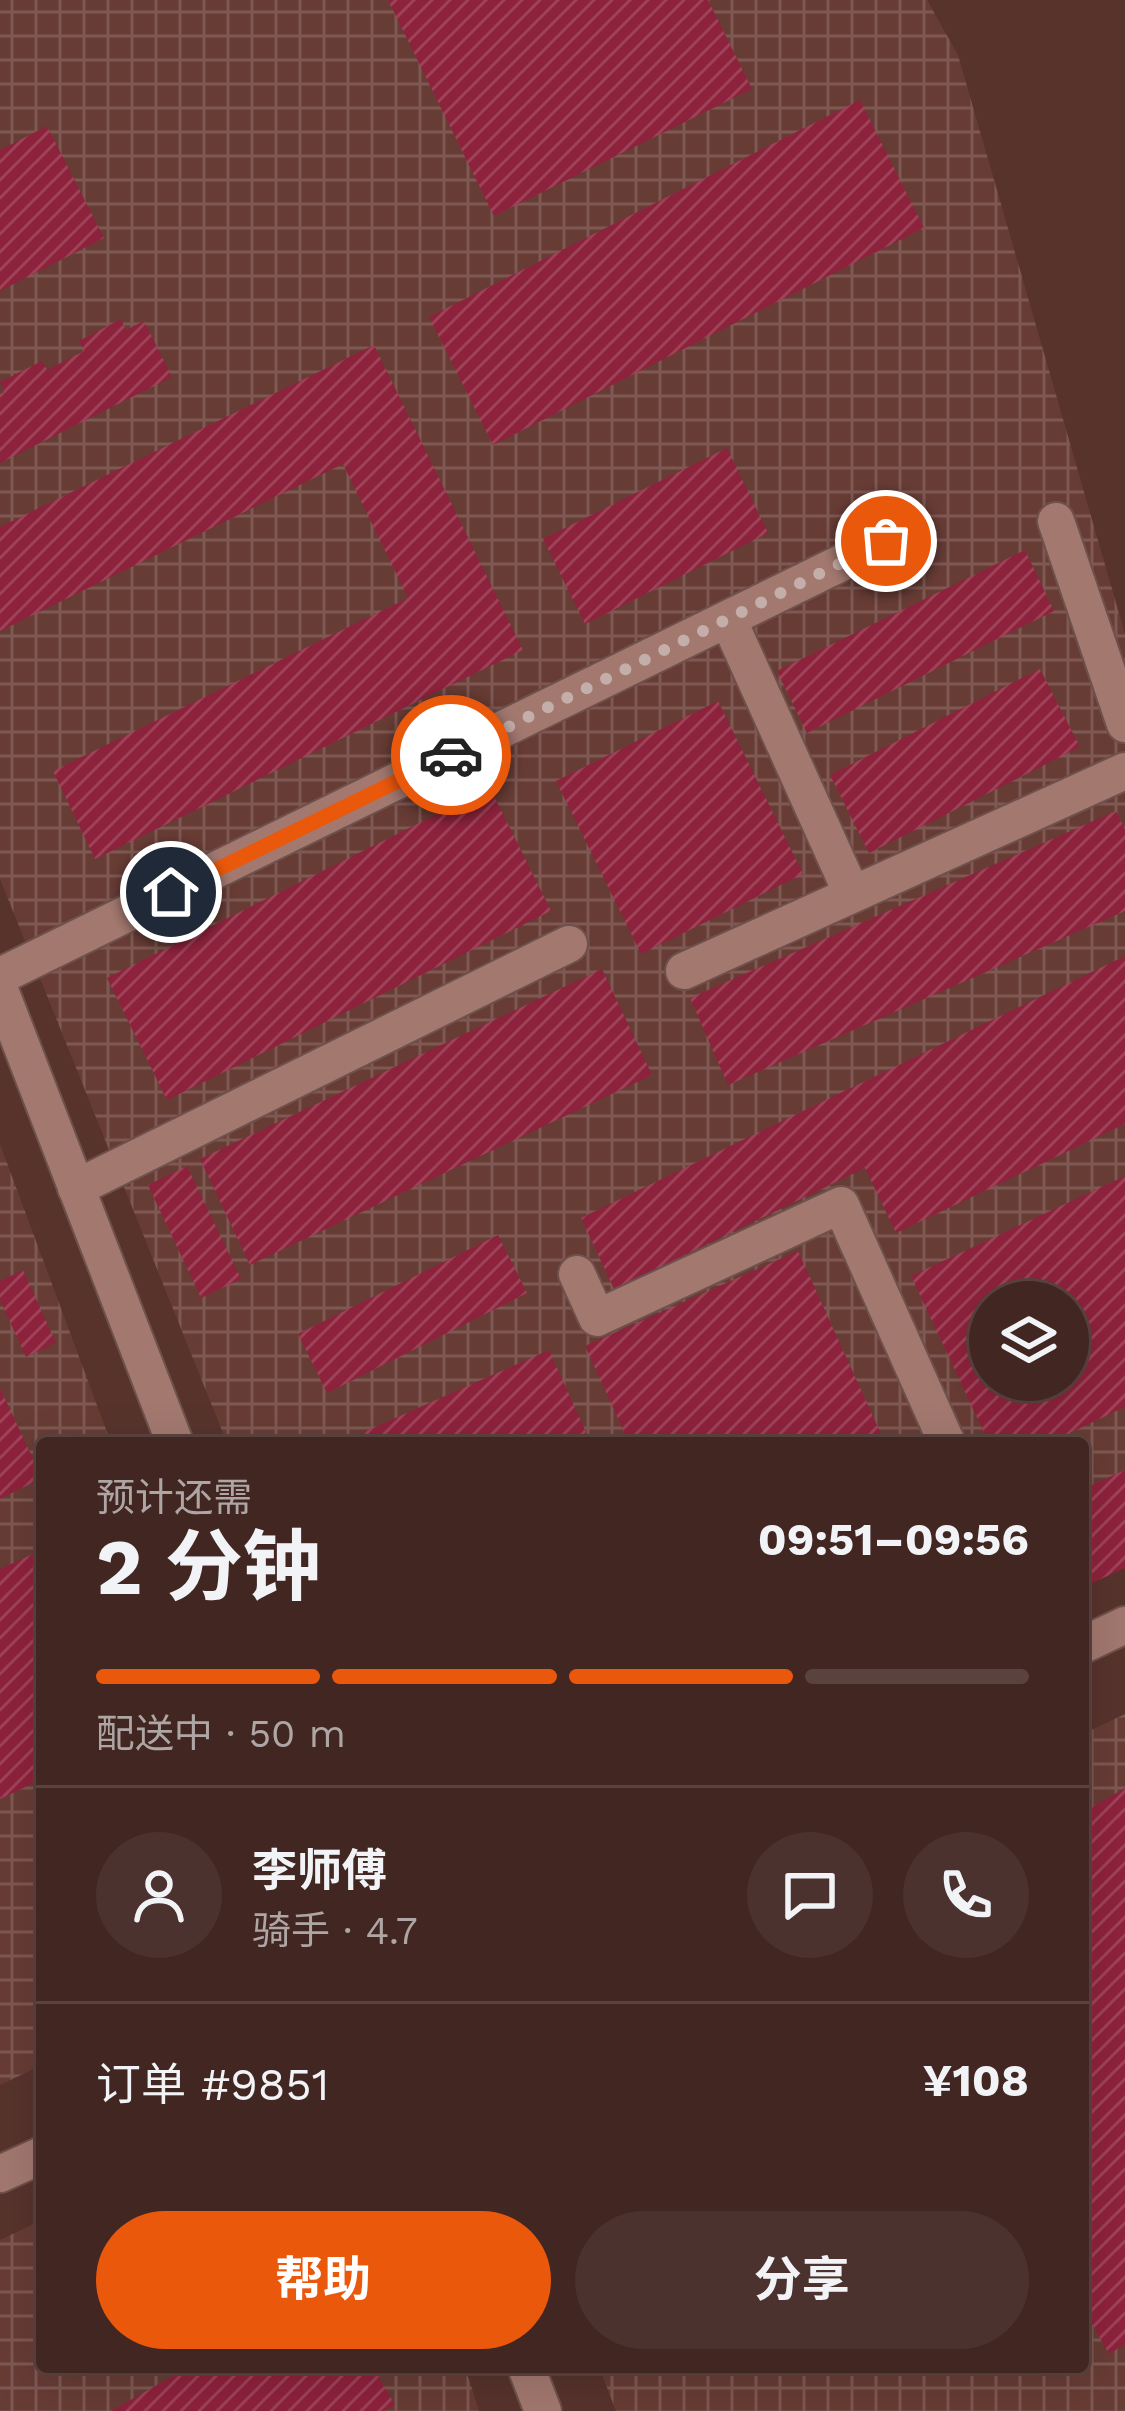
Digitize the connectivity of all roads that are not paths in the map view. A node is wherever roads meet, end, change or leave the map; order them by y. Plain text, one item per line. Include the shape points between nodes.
1 (1056, 521) dead end
2 (886, 541) dead end
3 (728, 619) junction
4 (1125, 724) edge
5 (1125, 771) edge
6 (852, 894) junction
7 (569, 944) dead end
8 (684, 970) dead end
9 (0, 976) edge
10 (0, 990) edge
11 (76, 1188) junction
12 (577, 1274) dead end
13 (173, 1437) edge
14 (944, 1437) edge
15 (1125, 1625) edge
16 (1089, 1642) edge
17 (36, 2158) edge
18 (0, 2174) edge
19 (528, 2373) edge
20 (543, 2411) edge

1 - 4 street
2 - 3 street
3 - 6 street
3 - 9 street
5 - 6 street
6 - 8 street
7 - 11 street
10 - 11 street
11 - 13 street
12 - 14 street via 597,1318 841,1205
15 - 16 street
17 - 18 street
19 - 20 street

